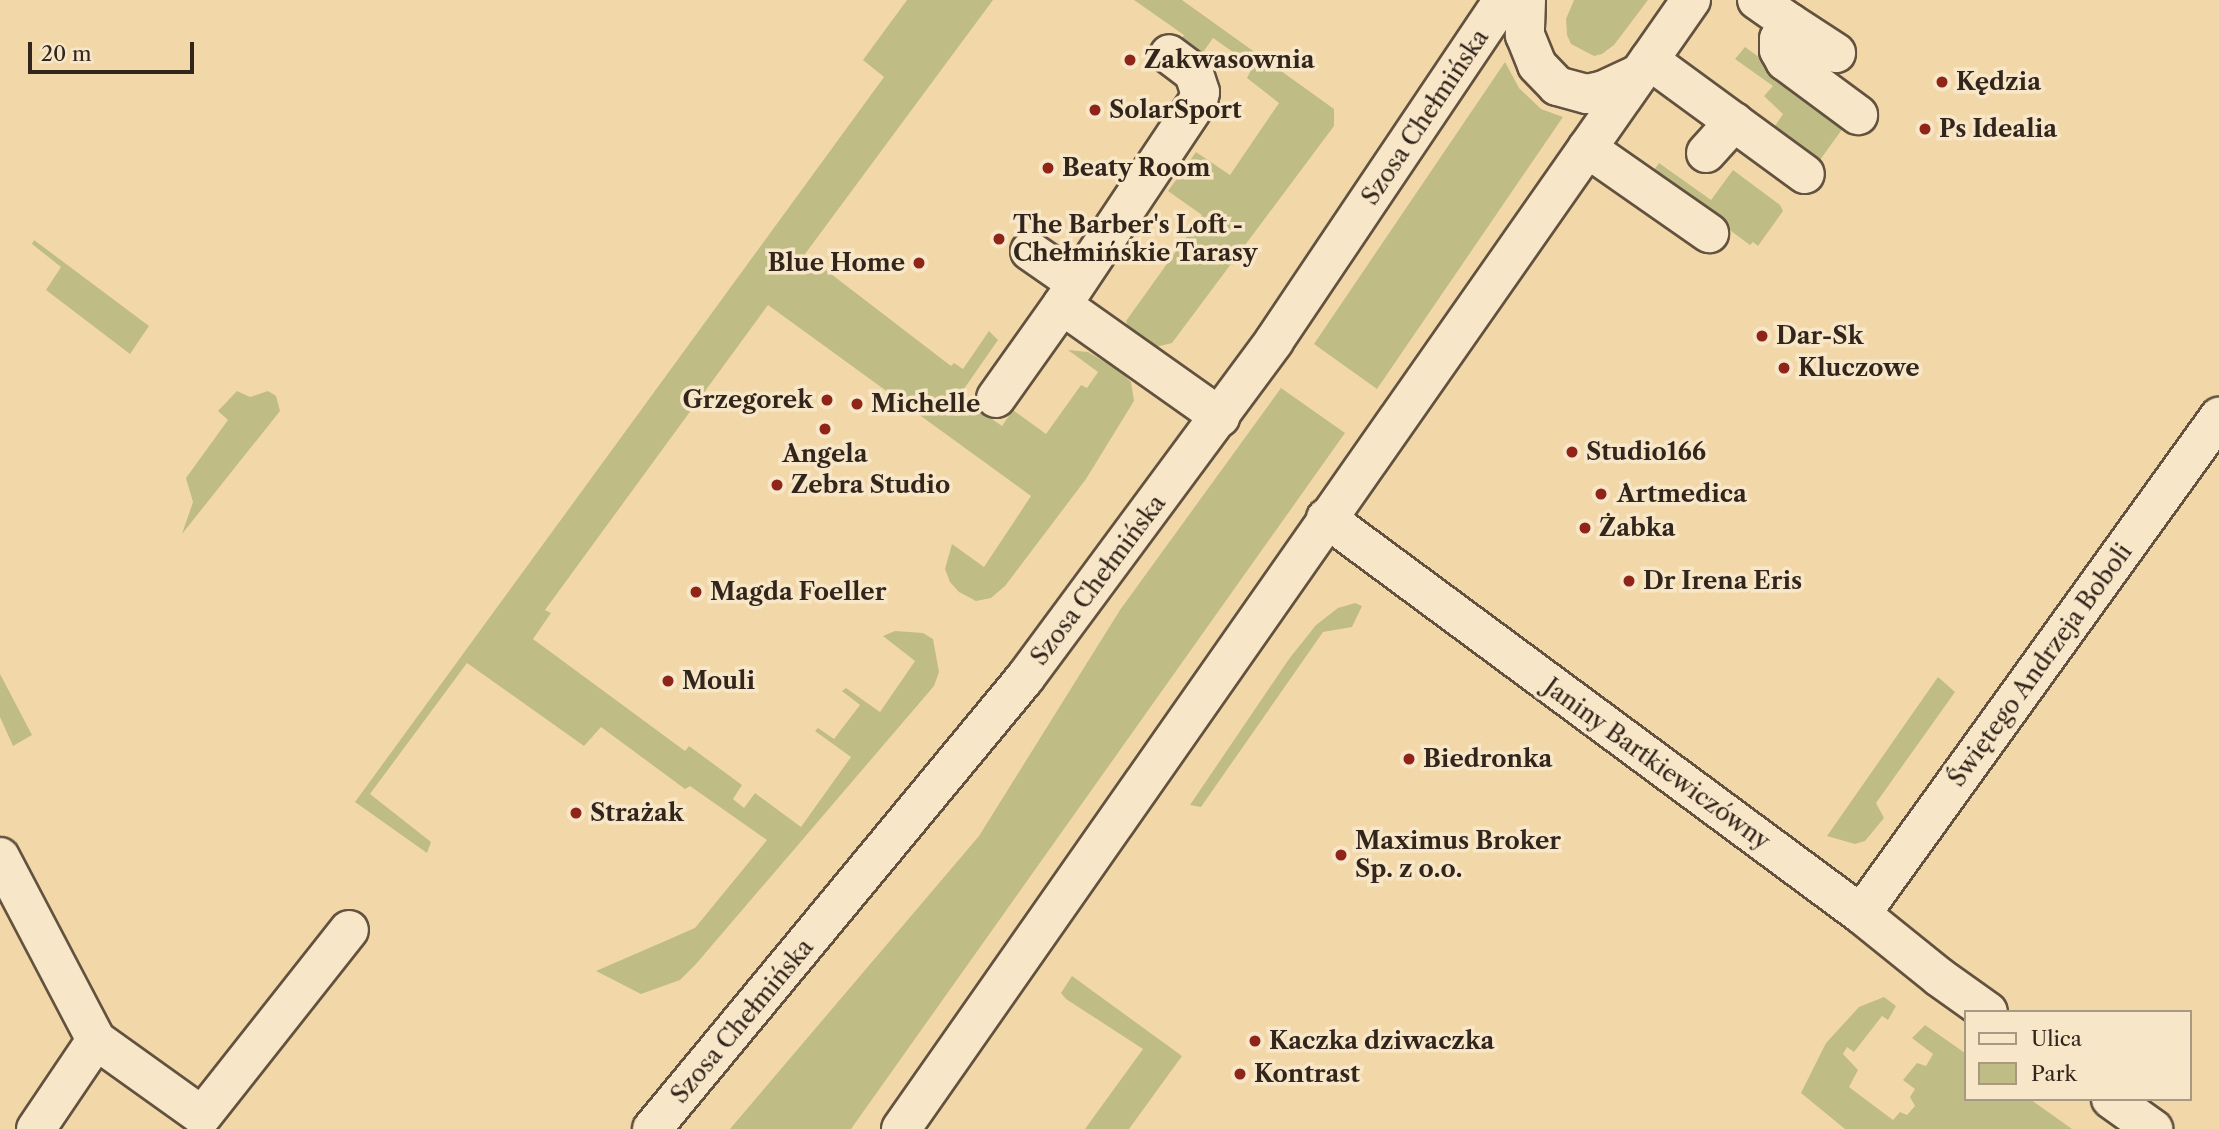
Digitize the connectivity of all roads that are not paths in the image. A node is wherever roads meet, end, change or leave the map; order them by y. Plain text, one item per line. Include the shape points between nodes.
1 (1503, 0) edge
2 (1526, 0) edge
3 (1690, 0) edge
4 (1757, 0) edge
5 (1790, 23) junction
6 (1836, 52) dead end
7 (1169, 54) dead end
8 (1644, 67) junction
9 (1858, 115) dead end
10 (1734, 122) junction
11 (1587, 148) junction
12 (1706, 153) dead end
13 (1805, 174) dead end
14 (1709, 233) dead end
15 (1030, 251) dead end
16 (1069, 294) junction
17 (996, 398) dead end
18 (1220, 417) junction
19 (2219, 417) edge
20 (1326, 518) junction
21 (0, 856) edge
22 (1861, 914) junction
23 (349, 930) dead end
24 (1985, 1010) edge
25 (96, 1040) junction
26 (2114, 1101) edge
27 (196, 1123) edge
28 (36, 1129) edge
29 (652, 1129) edge
30 (901, 1129) edge
31 (2153, 1129) edge

1 - 18 street, Szosa Chełmińska
2 - 8 street via 1525,35 1537,65 1557,86 1587,94 1604,90
3 - 8 street
4 - 5 street
5 - 6 street
5 - 9 street via 1779,39 1785,61
7 - 16 street via 1194,73 1198,100
8 - 10 street
8 - 11 street
10 - 12 street
10 - 13 street
11 - 14 street
11 - 20 street
15 - 16 street
16 - 17 street
16 - 18 street
18 - 29 street, Szosa Chełmińska via 1009,698
19 - 22 street, Świętego Andrzeja Boboli
20 - 22 street, Janiny Bartkiewiczówny
20 - 30 street
21 - 25 street
22 - 24 street, Janiny Bartkiewiczówny
23 - 27 street
25 - 27 street
25 - 28 street
26 - 31 street

